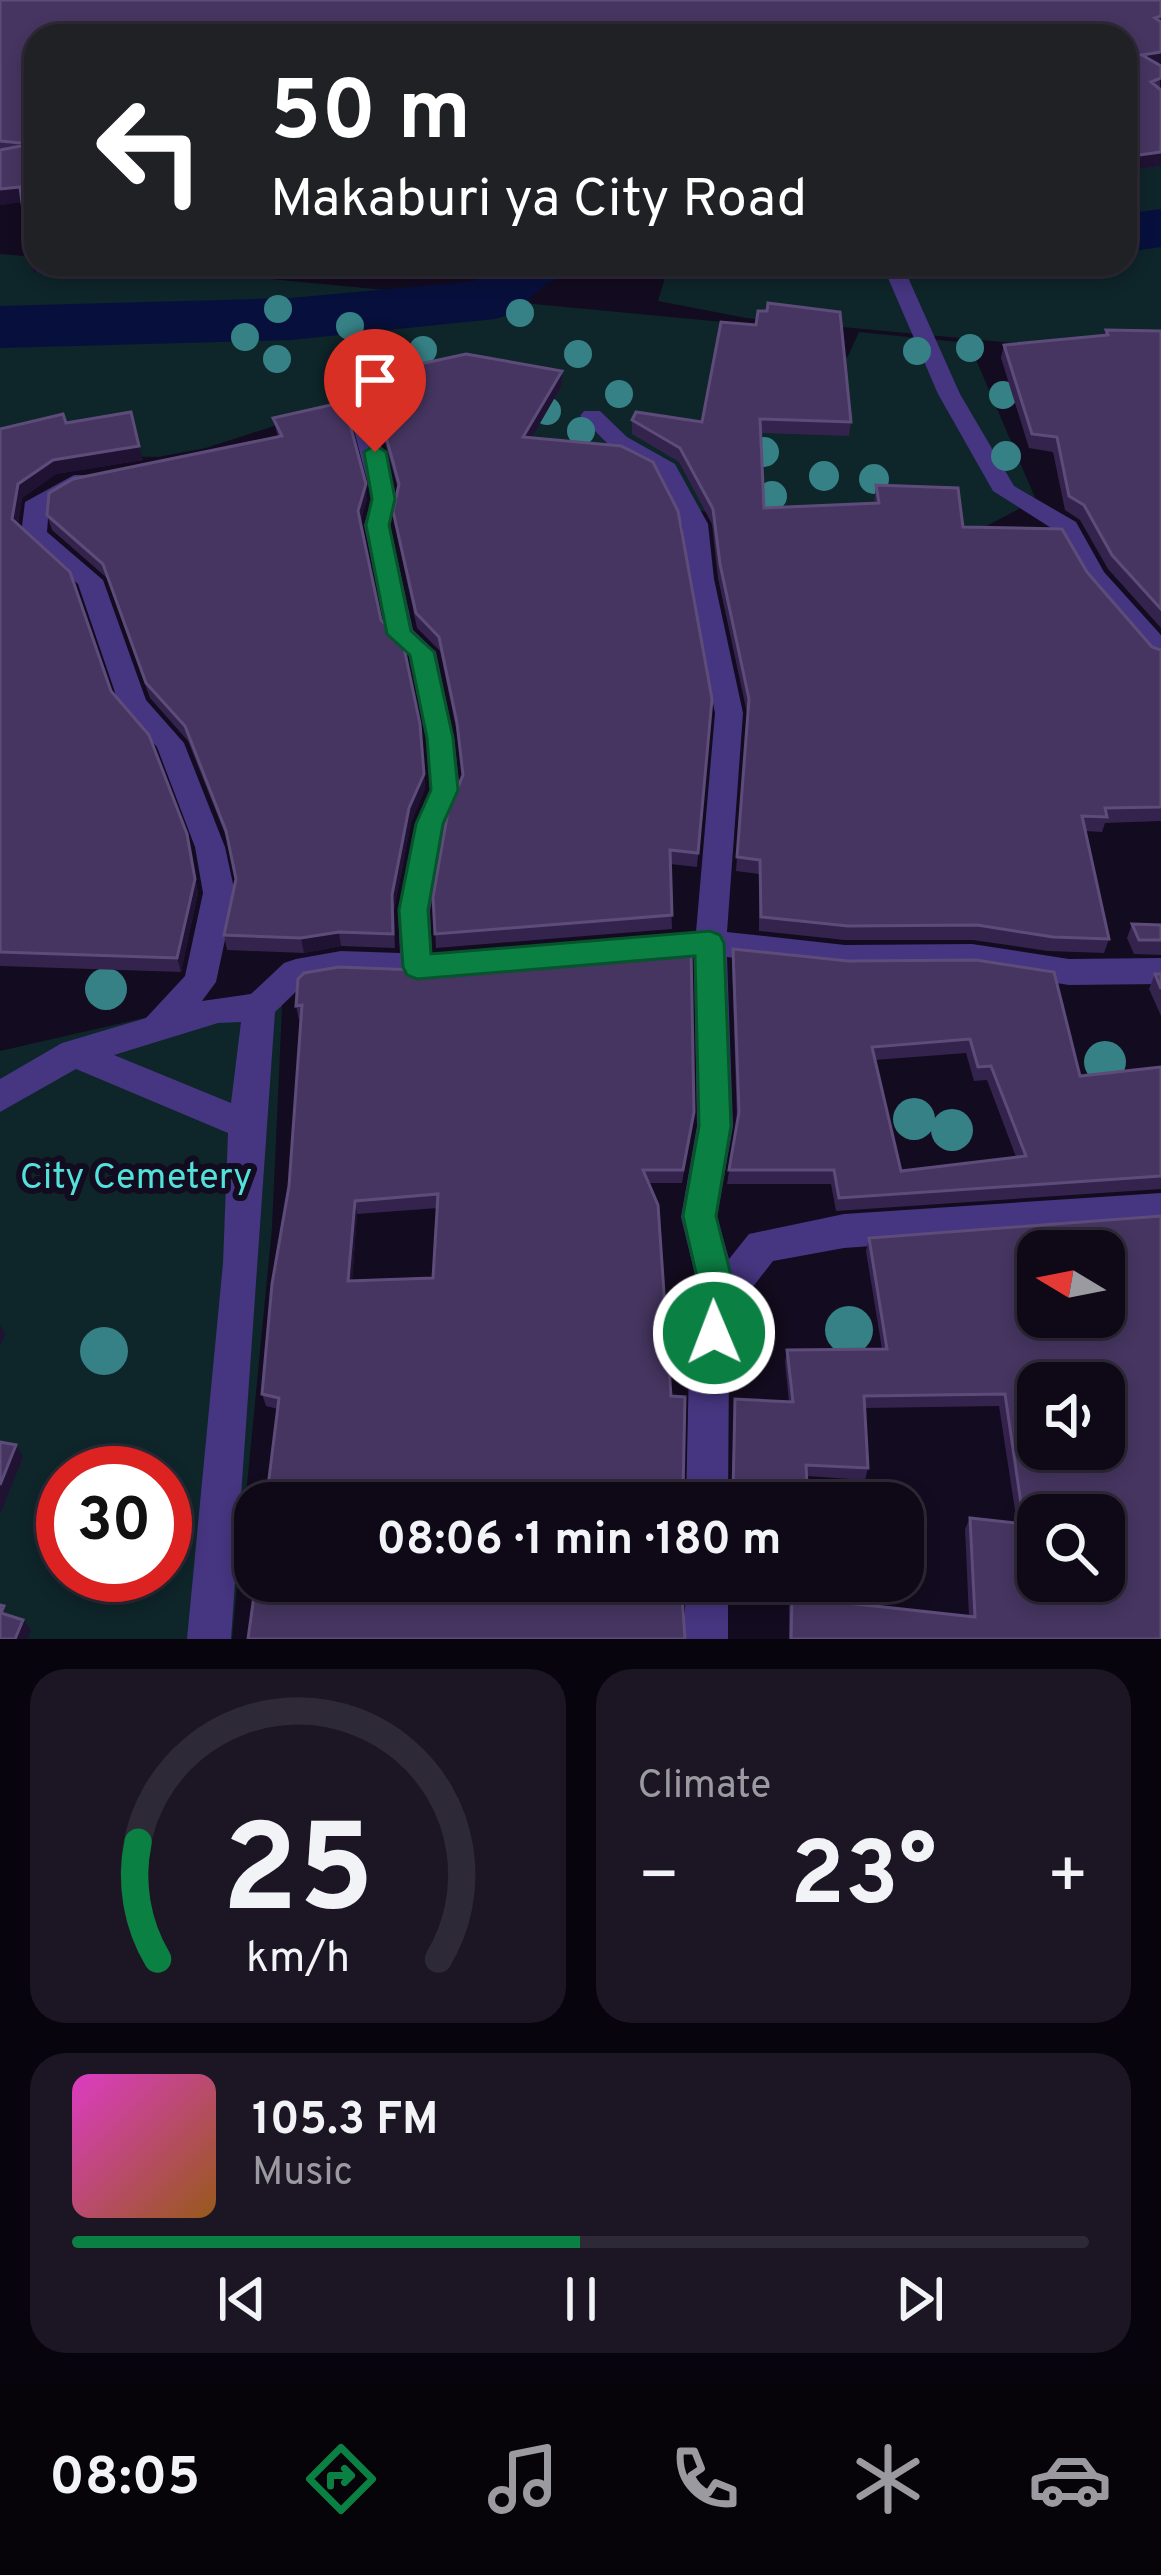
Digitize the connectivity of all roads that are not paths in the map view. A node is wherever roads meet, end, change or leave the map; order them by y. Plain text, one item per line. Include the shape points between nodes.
1 (897, 276) edge
2 (347, 362) dead end
3 (592, 416) dead end
4 (110, 473) edge
5 (1161, 653) edge
6 (710, 943) junction
7 (417, 967) junction
8 (1161, 971) edge
9 (259, 1007) junction
10 (156, 1027) junction
11 (74, 1053) junction
12 (0, 1097) edge
13 (246, 1125) junction
14 (1161, 1209) edge
15 (720, 1299) junction
16 (707, 1482) edge
17 (706, 1602) edge
18 (209, 1639) edge
19 (706, 1639) edge

1 - 5 street via 949,394 1005,491 1067,527 1077,561
2 - 7 street via 375,452 384,499 377,525 400,634 422,652 440,738 445,790 430,824 414,910
3 - 6 street via 666,469 695,524 729,713
4 - 10 street via 68,483 38,502 34,534 90,580 133,704 170,743 210,847 219,893 200,982
6 - 7 street
6 - 8 street via 845,958 972,957 1069,972
6 - 15 street via 715,1126 700,1216
7 - 9 street via 341,964 296,972
9 - 10 street
9 - 13 street
10 - 11 street
11 - 12 street
11 - 13 street
13 - 18 street
14 - 15 street via 844,1231 762,1246
15 - 16 street via 709,1366
17 - 19 street

